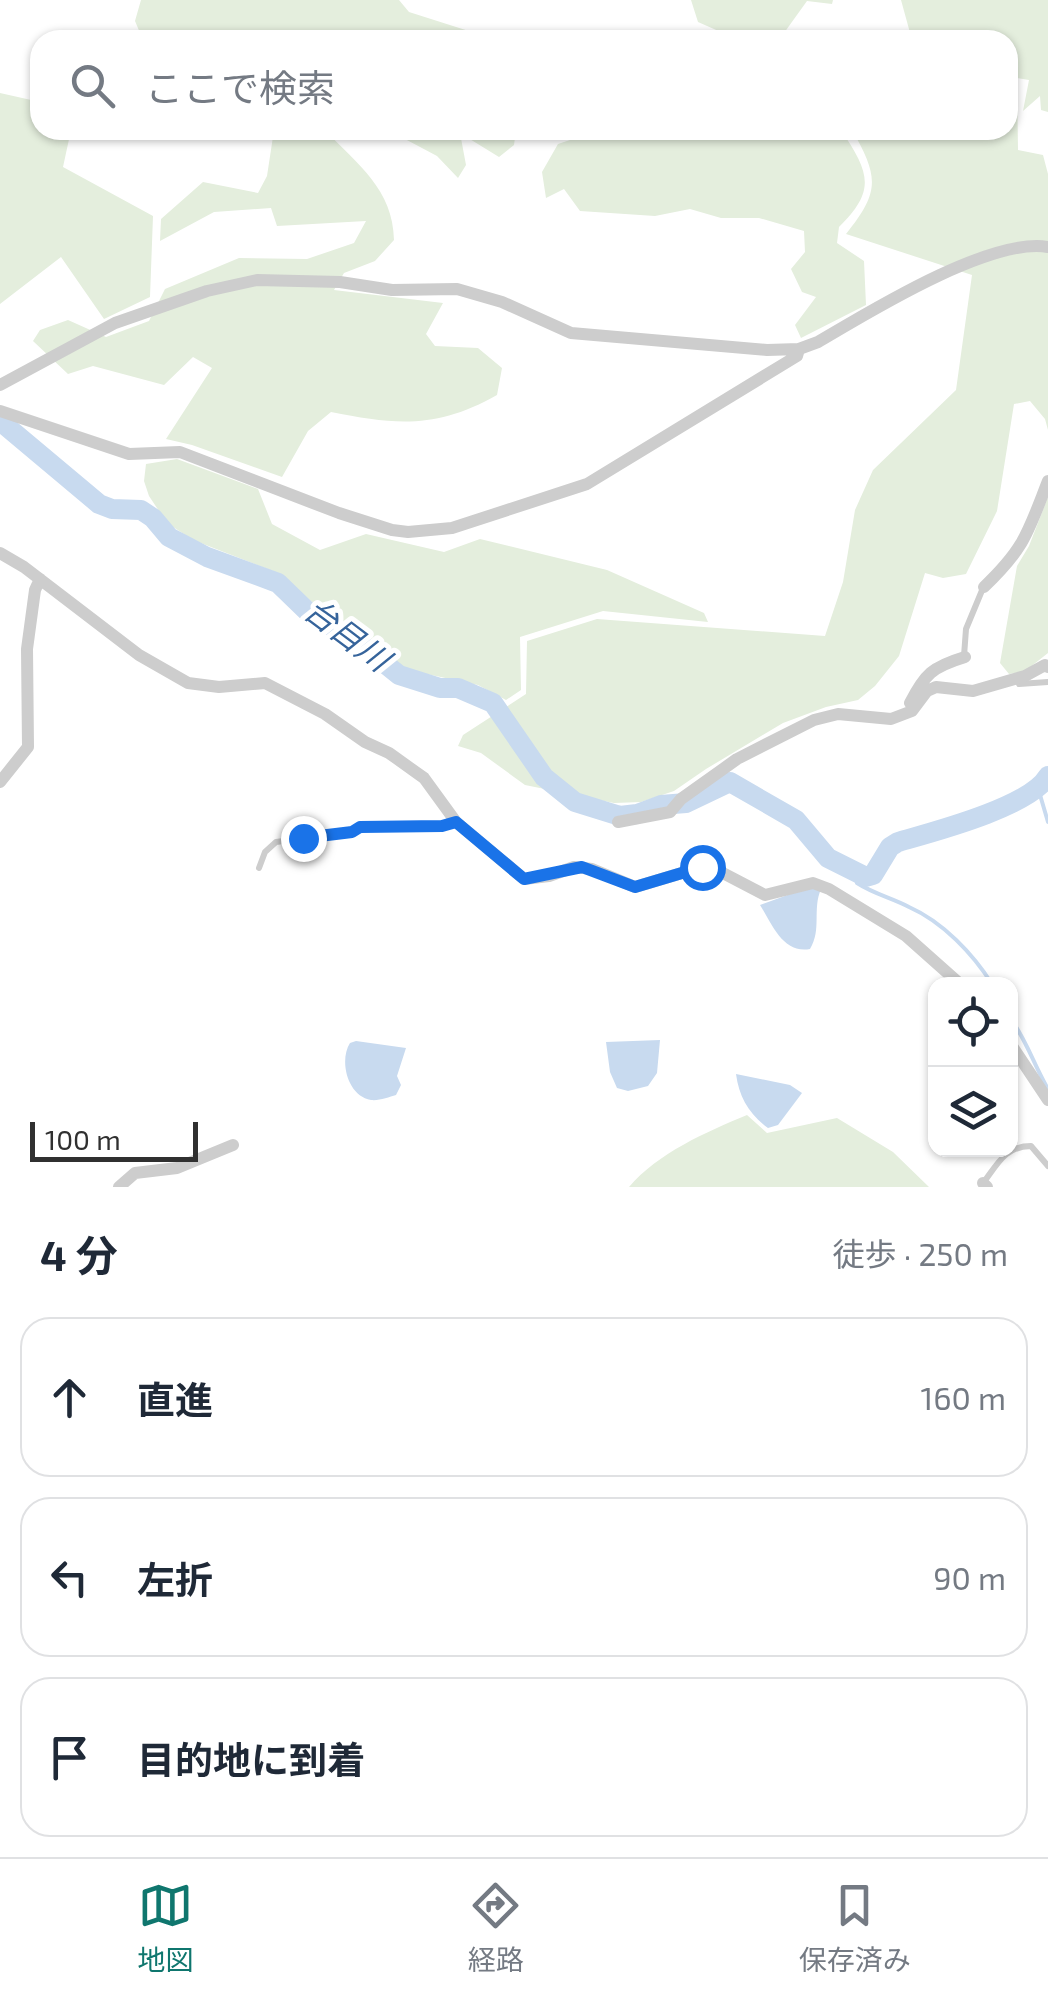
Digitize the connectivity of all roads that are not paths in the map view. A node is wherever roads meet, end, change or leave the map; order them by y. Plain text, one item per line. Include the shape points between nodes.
1 (1048, 247) edge
2 (799, 348) junction
3 (0, 384) edge
4 (0, 412) edge
5 (1048, 481) edge
6 (0, 553) edge
7 (40, 579) junction
8 (984, 587) joint
9 (965, 657) joint
10 (1048, 667) edge
11 (1048, 682) edge
12 (973, 691) junction
13 (876, 718) junction
14 (0, 782) edge
15 (456, 822) junction
16 (618, 822) dead end
17 (259, 868) dead end
18 (952, 977) edge
19 (1018, 1055) edge
20 (1048, 1100) edge
21 (233, 1145) dead end
22 (1048, 1166) edge
23 (985, 1185) edge
24 (120, 1187) edge

1 - 2 street via 1024,246 957,268
2 - 3 street via 588,336 457,289 258,280 116,323
2 - 4 street via 797,356 587,484 452,528 408,532 180,452 129,454
5 - 8 street via 1028,536
6 - 7 street
7 - 14 street via 28,648 28,748
7 - 15 street via 139,655 188,683 265,683 325,714 424,778
8 - 9 lane via 966,629
9 - 13 street via 938,665 904,709
10 - 12 street
11 - 12 lane
12 - 13 street via 936,687 905,715
13 - 16 street via 838,714 803,724 737,759 678,804
15 - 17 lane via 360,827 276,842
15 - 18 street via 524,879 582,867 635,887 702,867 765,895 822,885 906,936
19 - 20 street
21 - 24 street via 176,1168 135,1173
22 - 23 lane via 1031,1146 1018,1146

